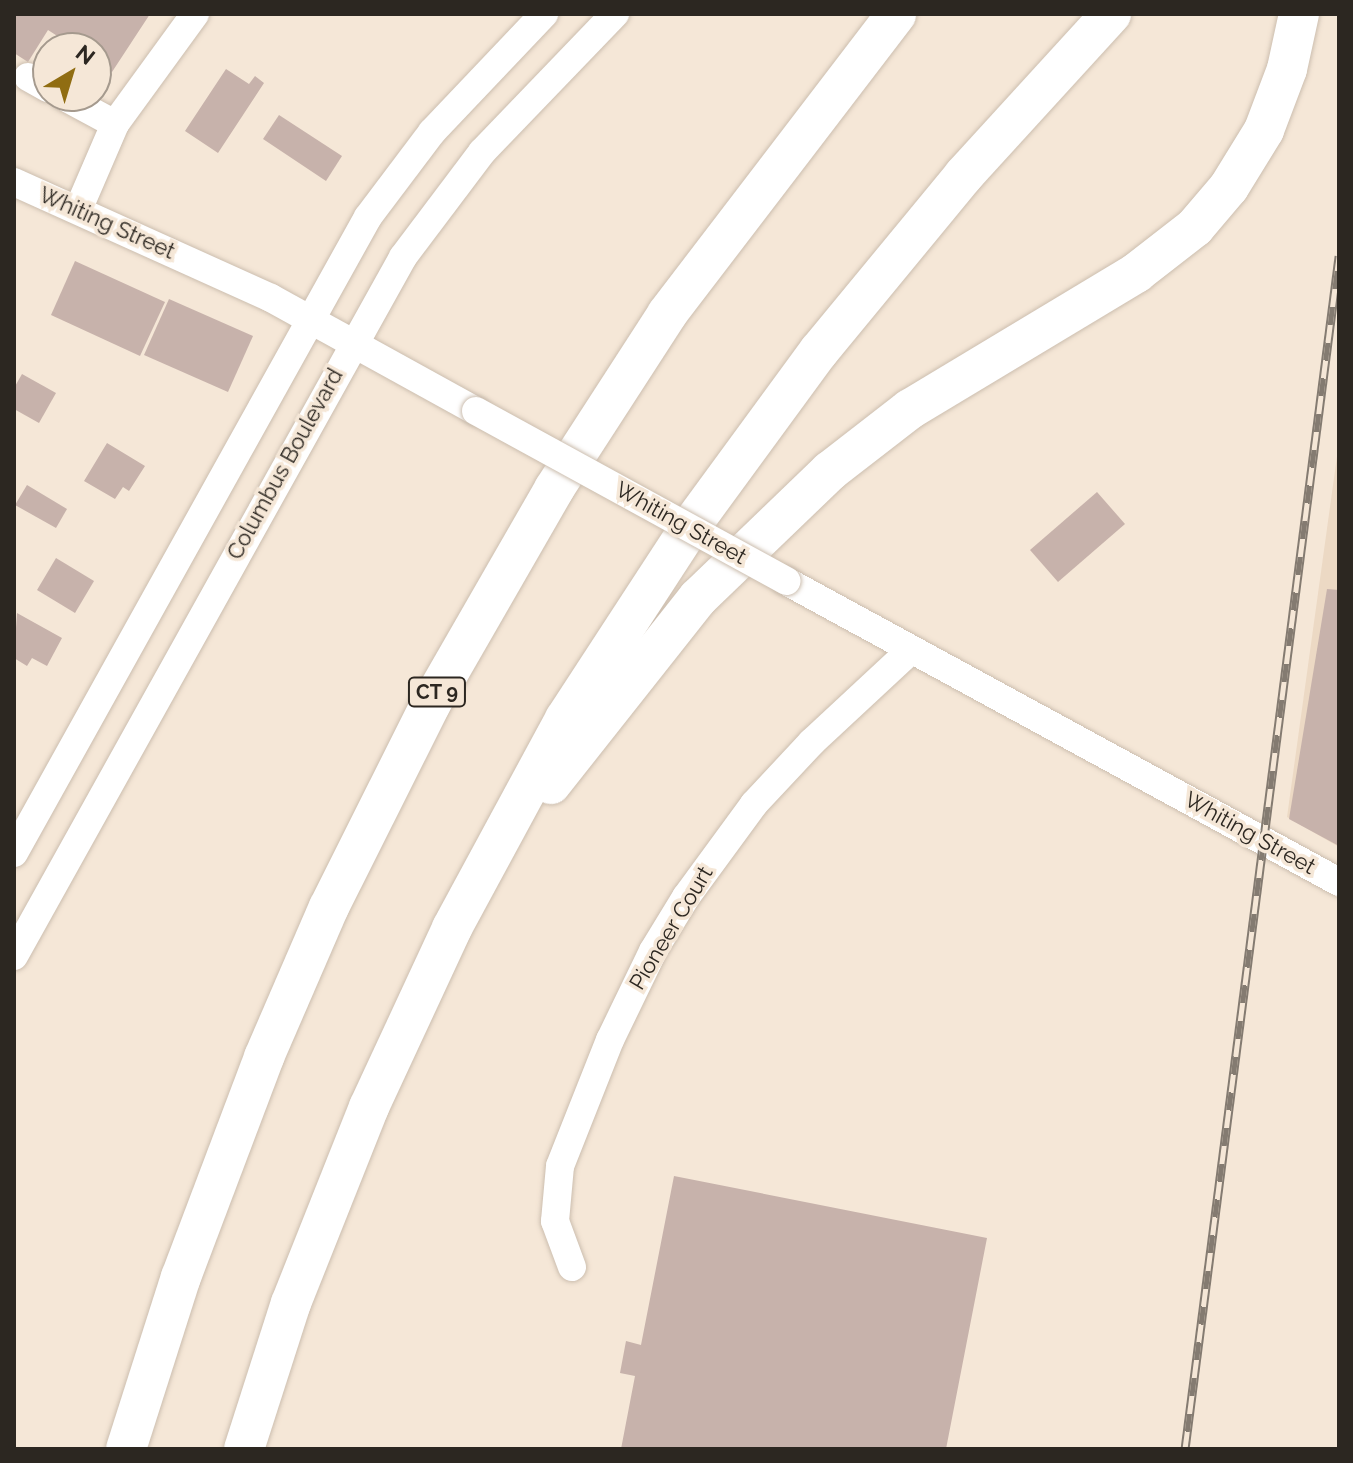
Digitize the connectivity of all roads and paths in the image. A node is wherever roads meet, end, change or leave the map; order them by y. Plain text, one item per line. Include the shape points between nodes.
1 (195, 14) edge
2 (544, 14) edge
3 (615, 14) edge
4 (896, 14) edge
5 (1111, 14) edge
6 (1299, 14) edge
7 (93, 112) edge
8 (115, 124) junction
9 (14, 182) edge
10 (78, 210) junction
11 (308, 318) junction
12 (352, 342) junction
13 (911, 650) junction
14 (494, 845) junction
15 (14, 853) edge
16 (1339, 882) edge
17 (14, 956) edge
18 (572, 1267) dead end
19 (126, 1449) edge
20 (244, 1449) edge

1 - 8 street
2 - 11 street via 408,161
3 - 12 street, Columbus Boulevard via 450,189
4 - 19 highway, CT 9 via 667,314 554,489 430,705 329,907 264,1057 181,1277
5 - 14 highway via 934,210 782,400 628,619
6 - 14 highway via 1287,69 1264,130 1229,187 1195,227 1136,273 910,409 783,512 698,598 552,783
7 - 8 street
8 - 10 street
9 - 10 street, Whiting Street
10 - 11 street, Whiting Street
11 - 12 street, Whiting Street
11 - 15 street
12 - 13 street, Whiting Street, bridge
12 - 17 street, Columbus Boulevard
13 - 16 street, Whiting Street
13 - 18 street, Pioneer Court via 761,796 713,857 653,951 610,1040 560,1166 555,1221
14 - 20 highway via 422,988 341,1171

